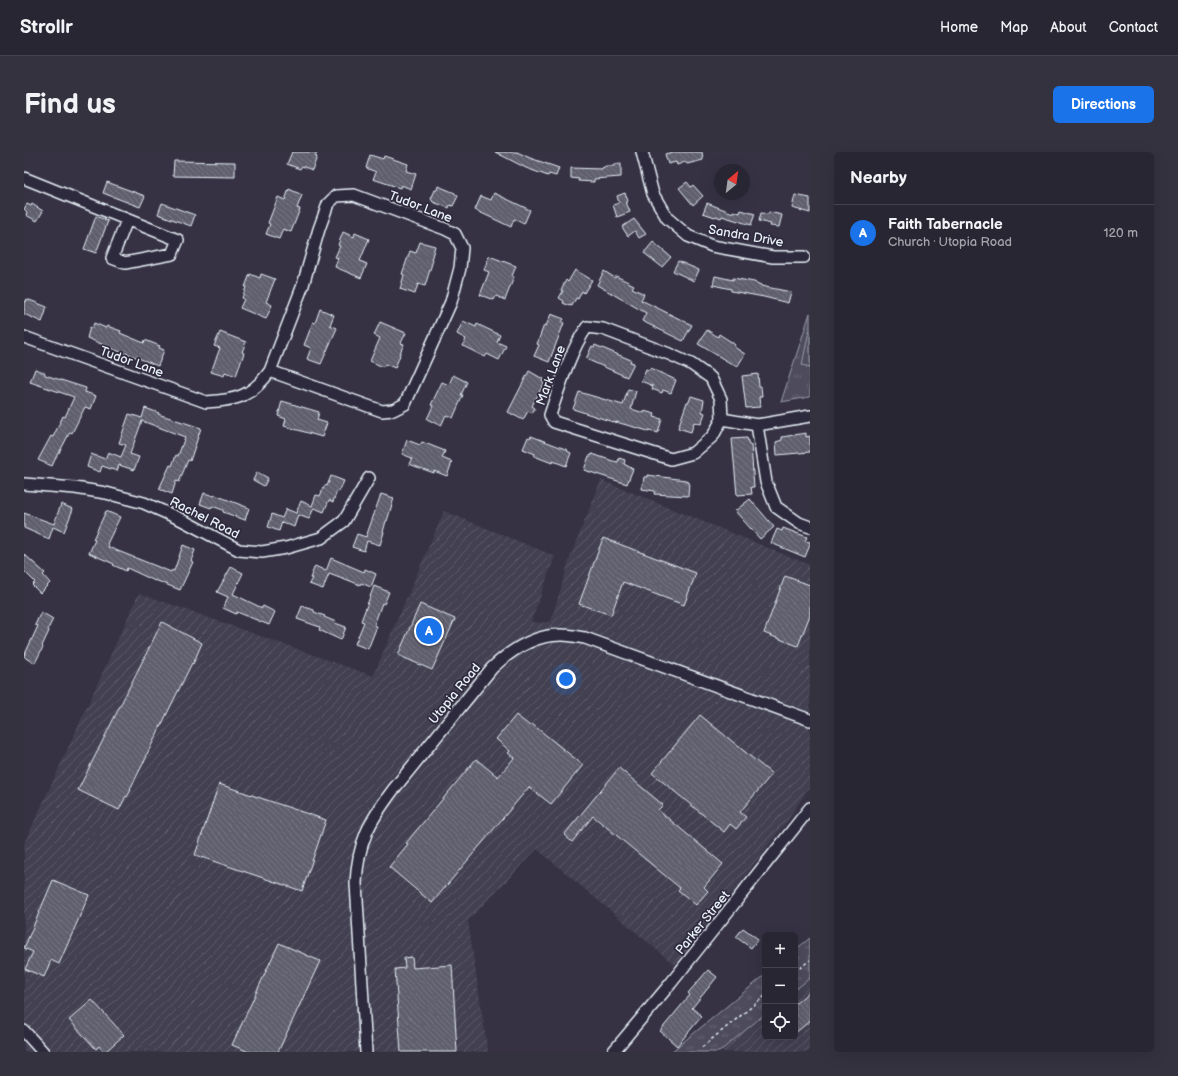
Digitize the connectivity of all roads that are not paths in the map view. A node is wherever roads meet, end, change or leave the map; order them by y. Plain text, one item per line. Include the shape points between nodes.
1 (642, 152) edge
2 (24, 178) edge
3 (127, 220) junction
4 (804, 257) dead end
5 (24, 337) edge
6 (270, 371) junction
7 (810, 416) edge
8 (722, 419) junction
9 (757, 425) junction
10 (368, 478) dead end
11 (24, 484) edge
12 (810, 527) edge
13 (810, 720) edge
14 (810, 808) edge
15 (24, 1031) edge
16 (43, 1052) edge
17 (366, 1052) edge
18 (613, 1052) edge

1 - 4 street, Sandra Drive via 653,194 667,218 688,236 712,246 773,257
2 - 3 street
3 - 3 street via 178,240 172,254 125,263 112,258
5 - 6 street, Tudor Lane via 206,402 228,401 248,394 261,384
6 - 6 street, Tudor Lane via 382,411 393,410 405,404 451,302 460,268 462,248 455,234 354,195 336,196 328,204 303,285
7 - 9 street
8 - 8 street, Mark Lane via 721,399 711,378 692,364 603,329 587,327 578,339 550,415 554,422 670,459 693,453 713,436
8 - 9 street
9 - 12 street via 766,482 776,507 799,523
10 - 11 street, Rachel Road via 344,521 321,538 262,552 239,550 144,503 75,488
13 - 17 street, Utopia Road via 585,638 563,635 542,637 521,645 506,655 378,809 360,846 356,883
14 - 18 street, Parker Street
15 - 16 street

